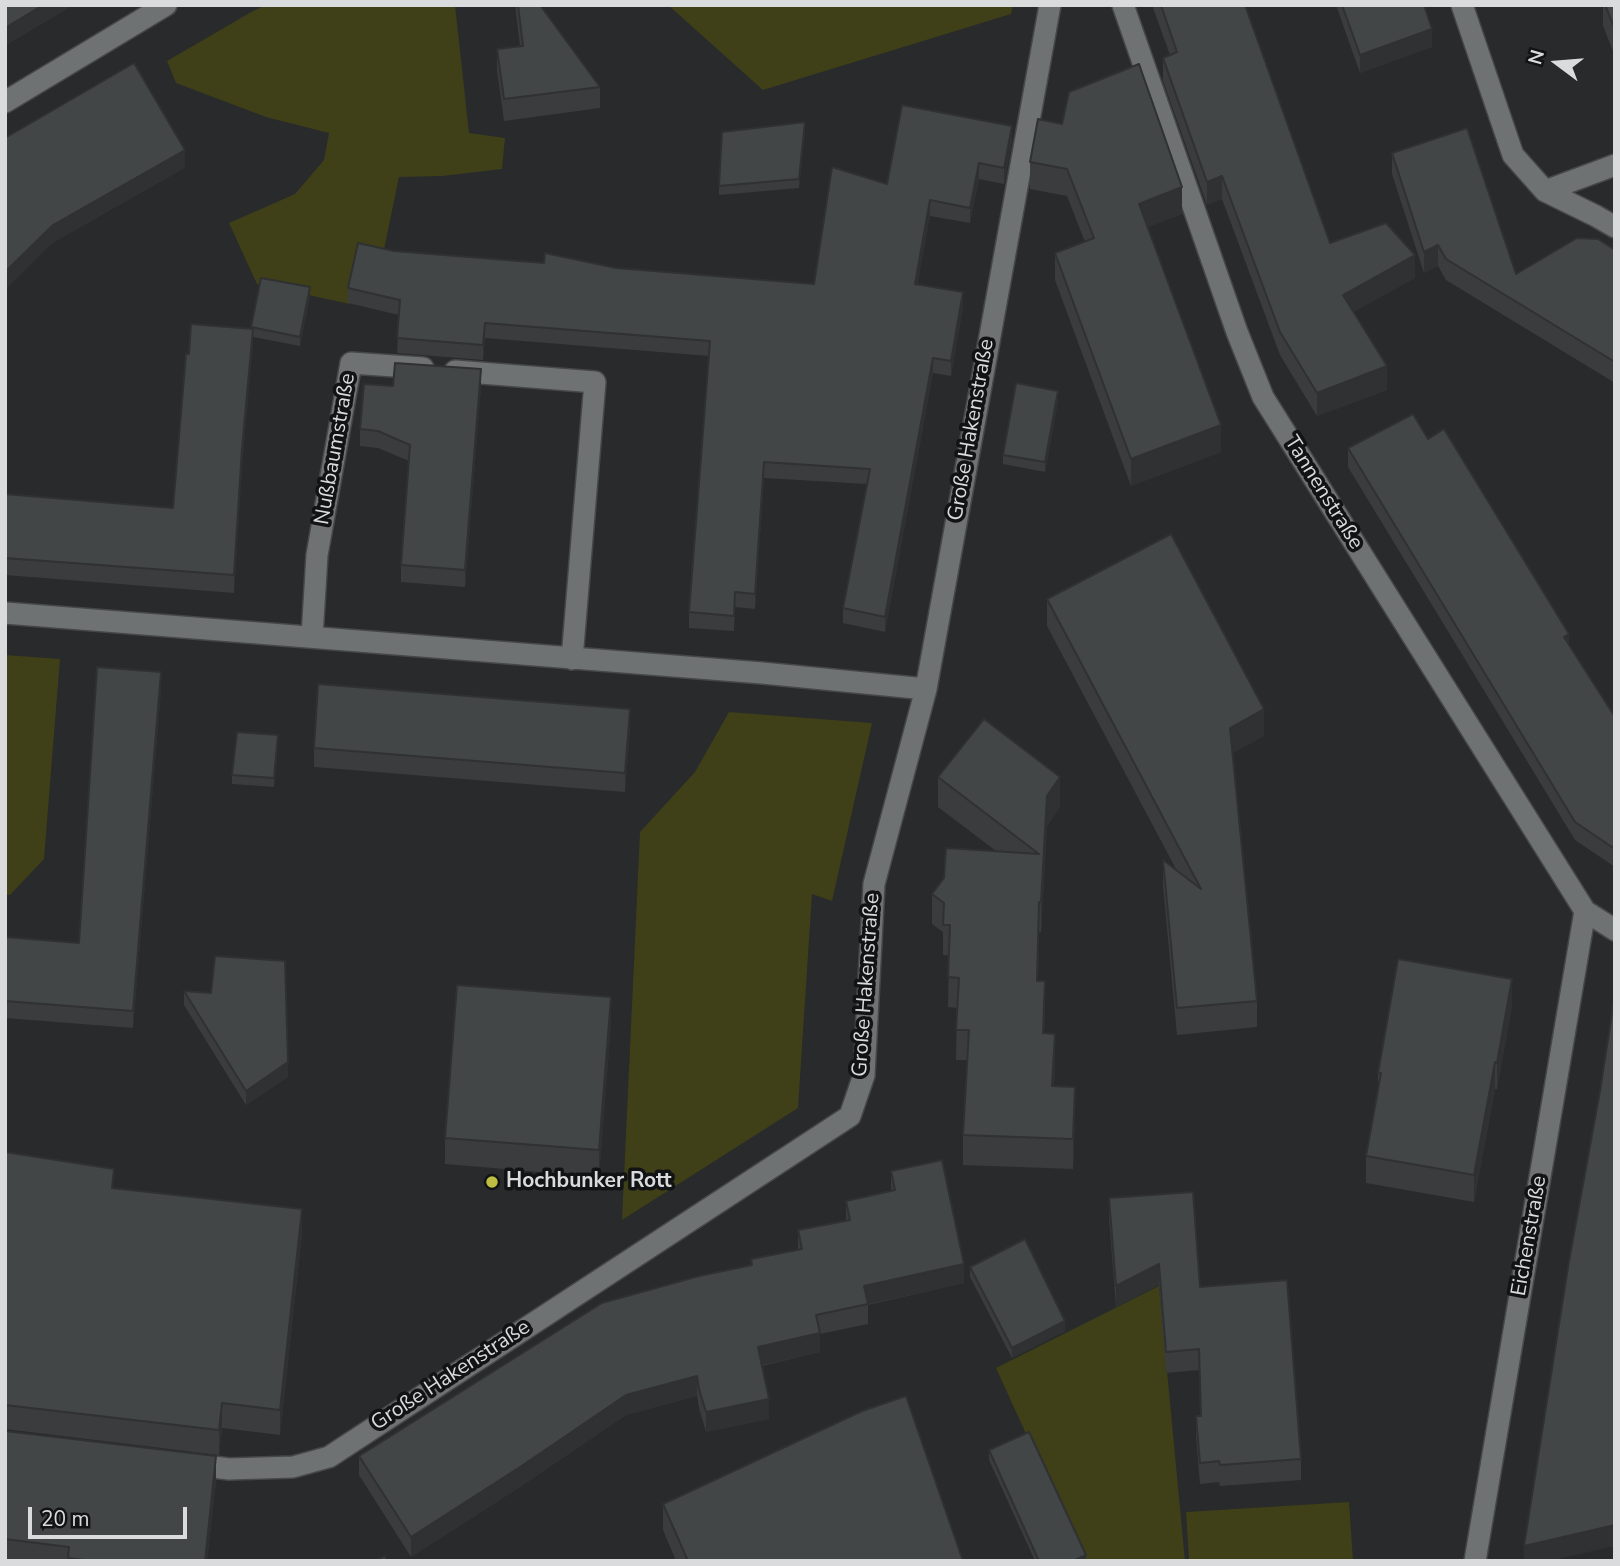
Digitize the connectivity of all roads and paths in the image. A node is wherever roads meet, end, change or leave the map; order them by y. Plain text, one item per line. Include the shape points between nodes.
1 (166, 5) edge
2 (1050, 5) edge
3 (1123, 5) edge
4 (1462, 5) edge
5 (5, 102) edge
6 (1615, 165) edge
7 (1545, 191) junction
8 (1615, 227) edge
9 (5, 613) edge
10 (312, 637) junction
11 (572, 659) junction
12 (926, 689) junction
13 (1585, 911) junction
14 (1615, 930) edge
15 (176, 1462) edge
16 (1475, 1561) edge

1 - 5 street
2 - 12 street, Große Hakenstraße
3 - 13 street, Tannenstraße via 1263,397
4 - 7 street via 1513,155
6 - 7 street
7 - 8 street
9 - 10 street
10 - 11 street
10 - 11 street, Nußbaumstraße via 317,555 351,363 582,381 595,383
11 - 12 street
12 - 15 street, Große Hakenstraße via 874,884 864,1075 850,1116 329,1457 293,1468 229,1469
13 - 14 street, Tannenstraße
13 - 16 street, Eichenstraße

